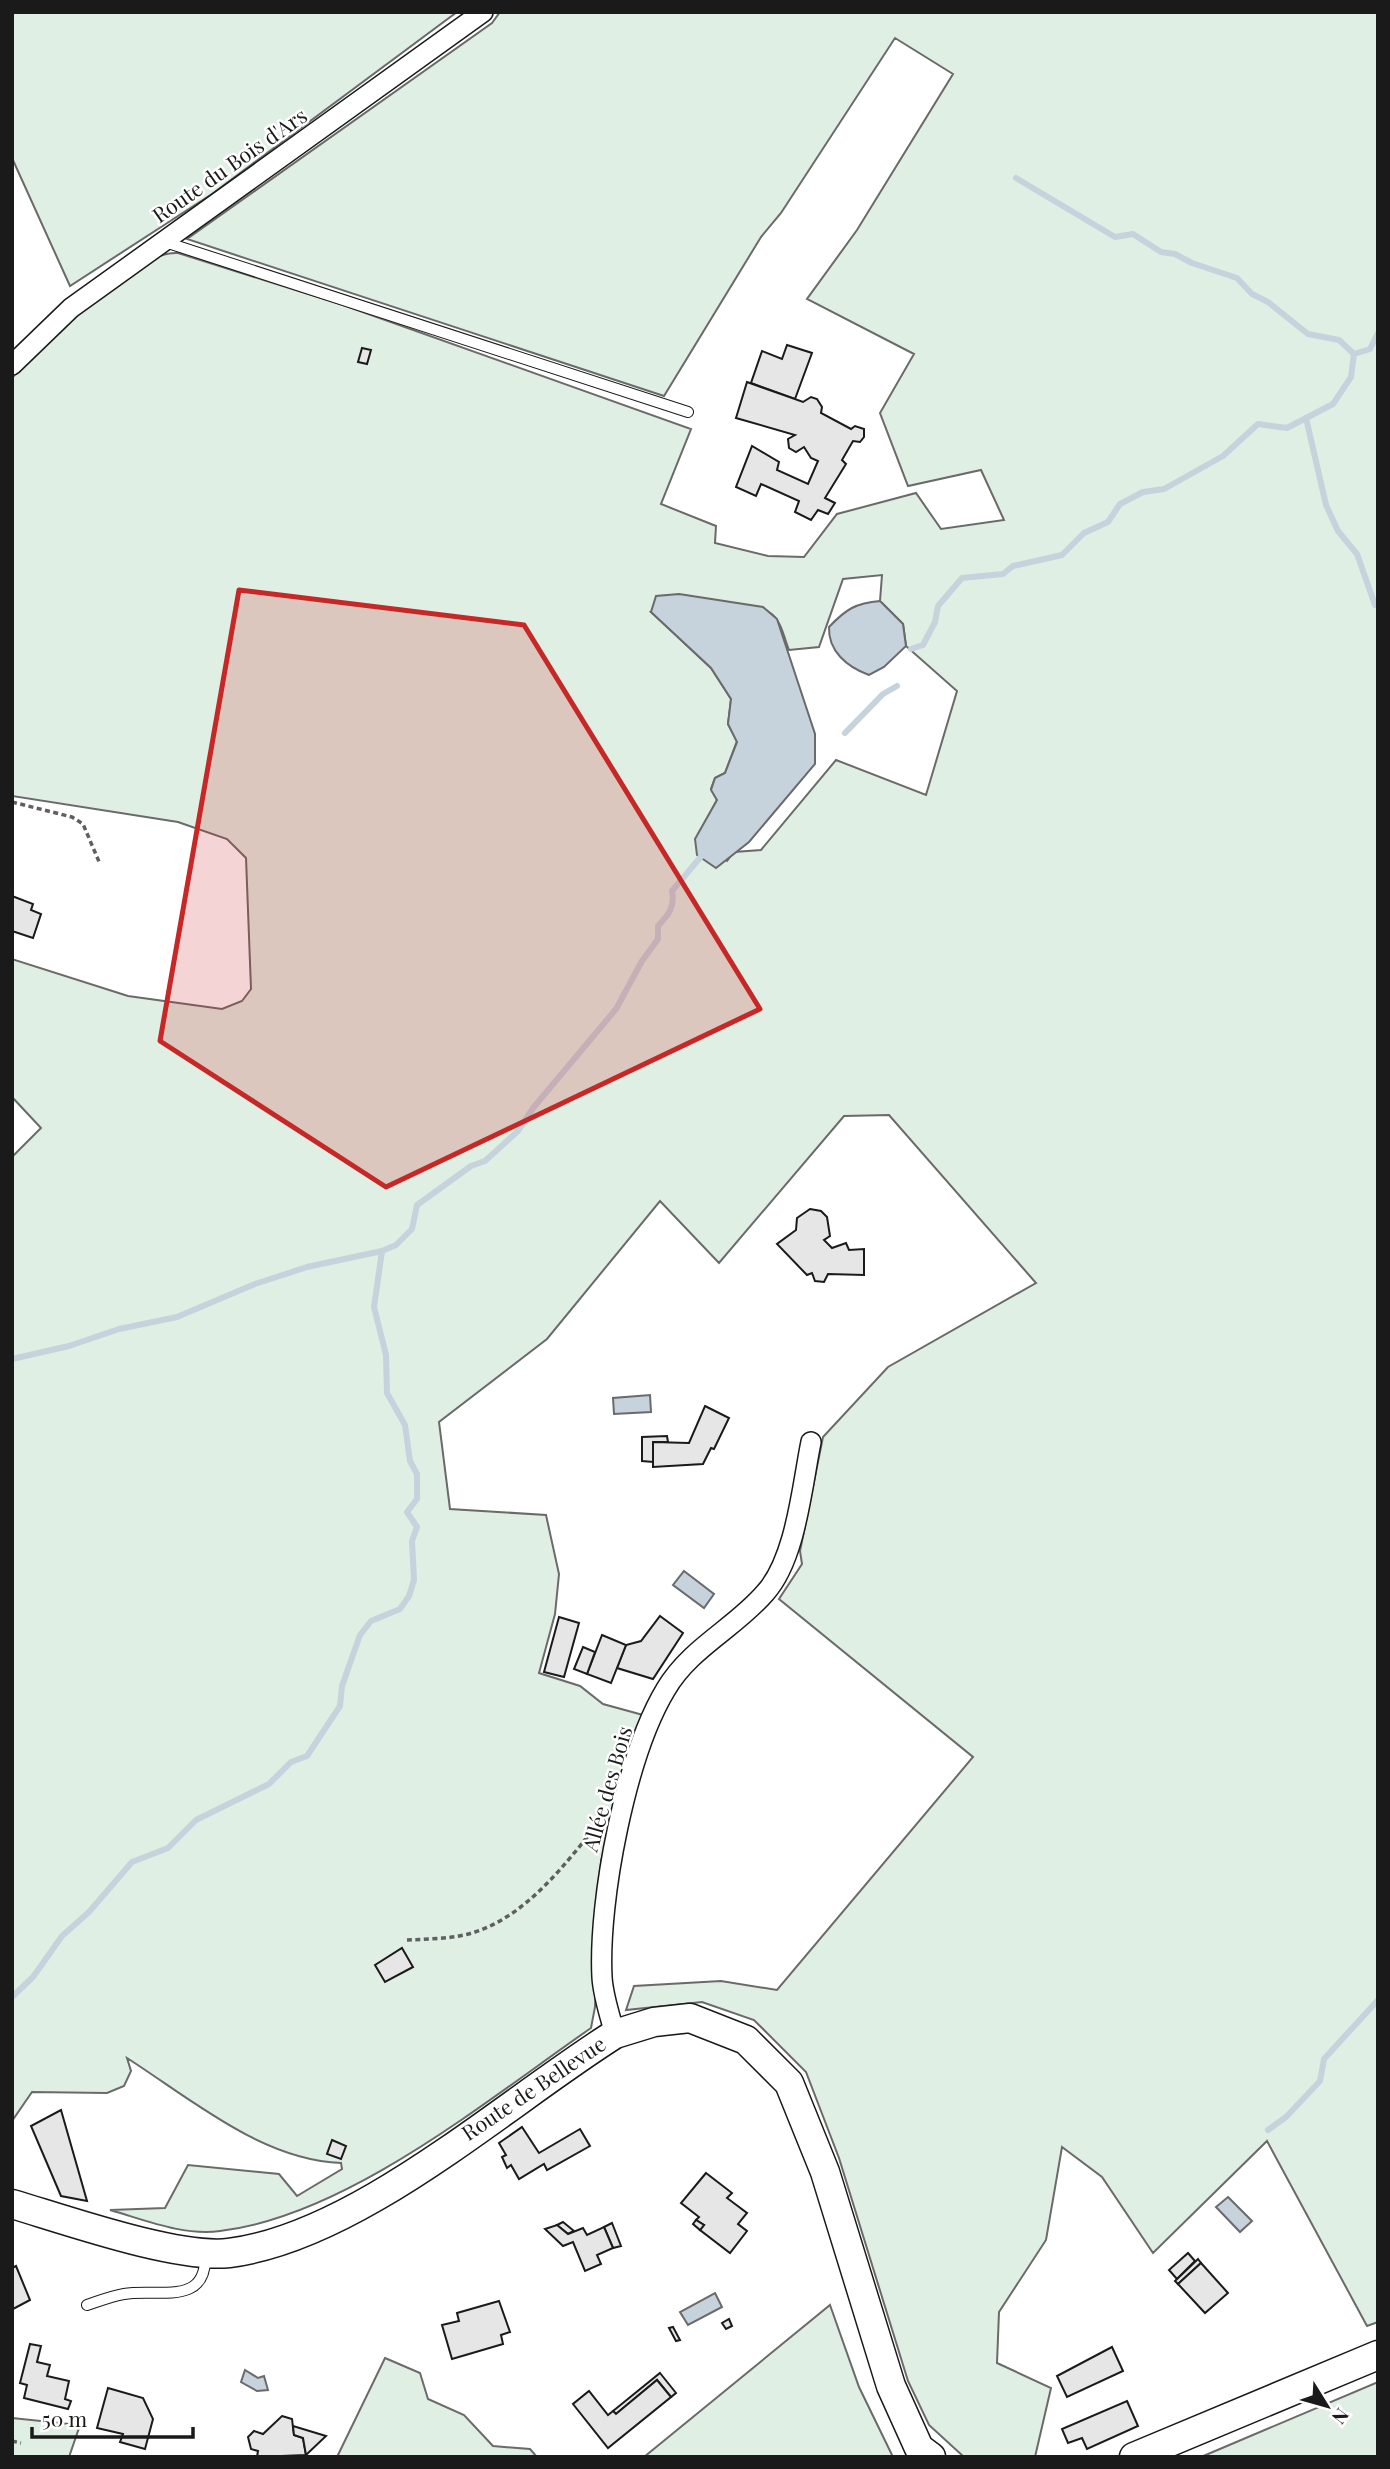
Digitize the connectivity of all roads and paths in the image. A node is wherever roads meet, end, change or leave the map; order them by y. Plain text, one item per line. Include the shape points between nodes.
1 (483, 12) edge
2 (163, 241) junction
3 (12, 365) edge
4 (688, 412) dead end
5 (12, 802) edge
6 (100, 864) dead end
7 (811, 1442) dead end
8 (604, 1817) dead end
9 (407, 1940) dead end
10 (615, 2034) junction
11 (12, 2204) edge
12 (205, 2252) junction
13 (87, 2305) dead end
14 (1378, 2355) edge
15 (12, 2441) edge
16 (21, 2443) dead end
17 (931, 2457) edge
18 (1135, 2457) edge

1 - 2 street, Route du Bois d'Ars
2 - 3 street, Route du Bois d'Ars via 71,308
2 - 4 lane
5 - 6 path via 83,824
7 - 10 street, Allée des Bois via 780,1572 765,1594 691,1657 666,1689 639,1753 607,1877 602,1979
8 - 9 path via 540,1891 508,1916 472,1933
10 - 12 main road, Route de Bellevue via 403,2178 315,2228 228,2253
10 - 17 main road, Route de Bellevue via 654,2022 690,2018 746,2040 789,2082 825,2172 891,2386 919,2448
11 - 12 main road, Route de Bellevue via 182,2250
12 - 13 lane via 202,2276 183,2292 124,2294
14 - 18 main road
15 - 16 path

